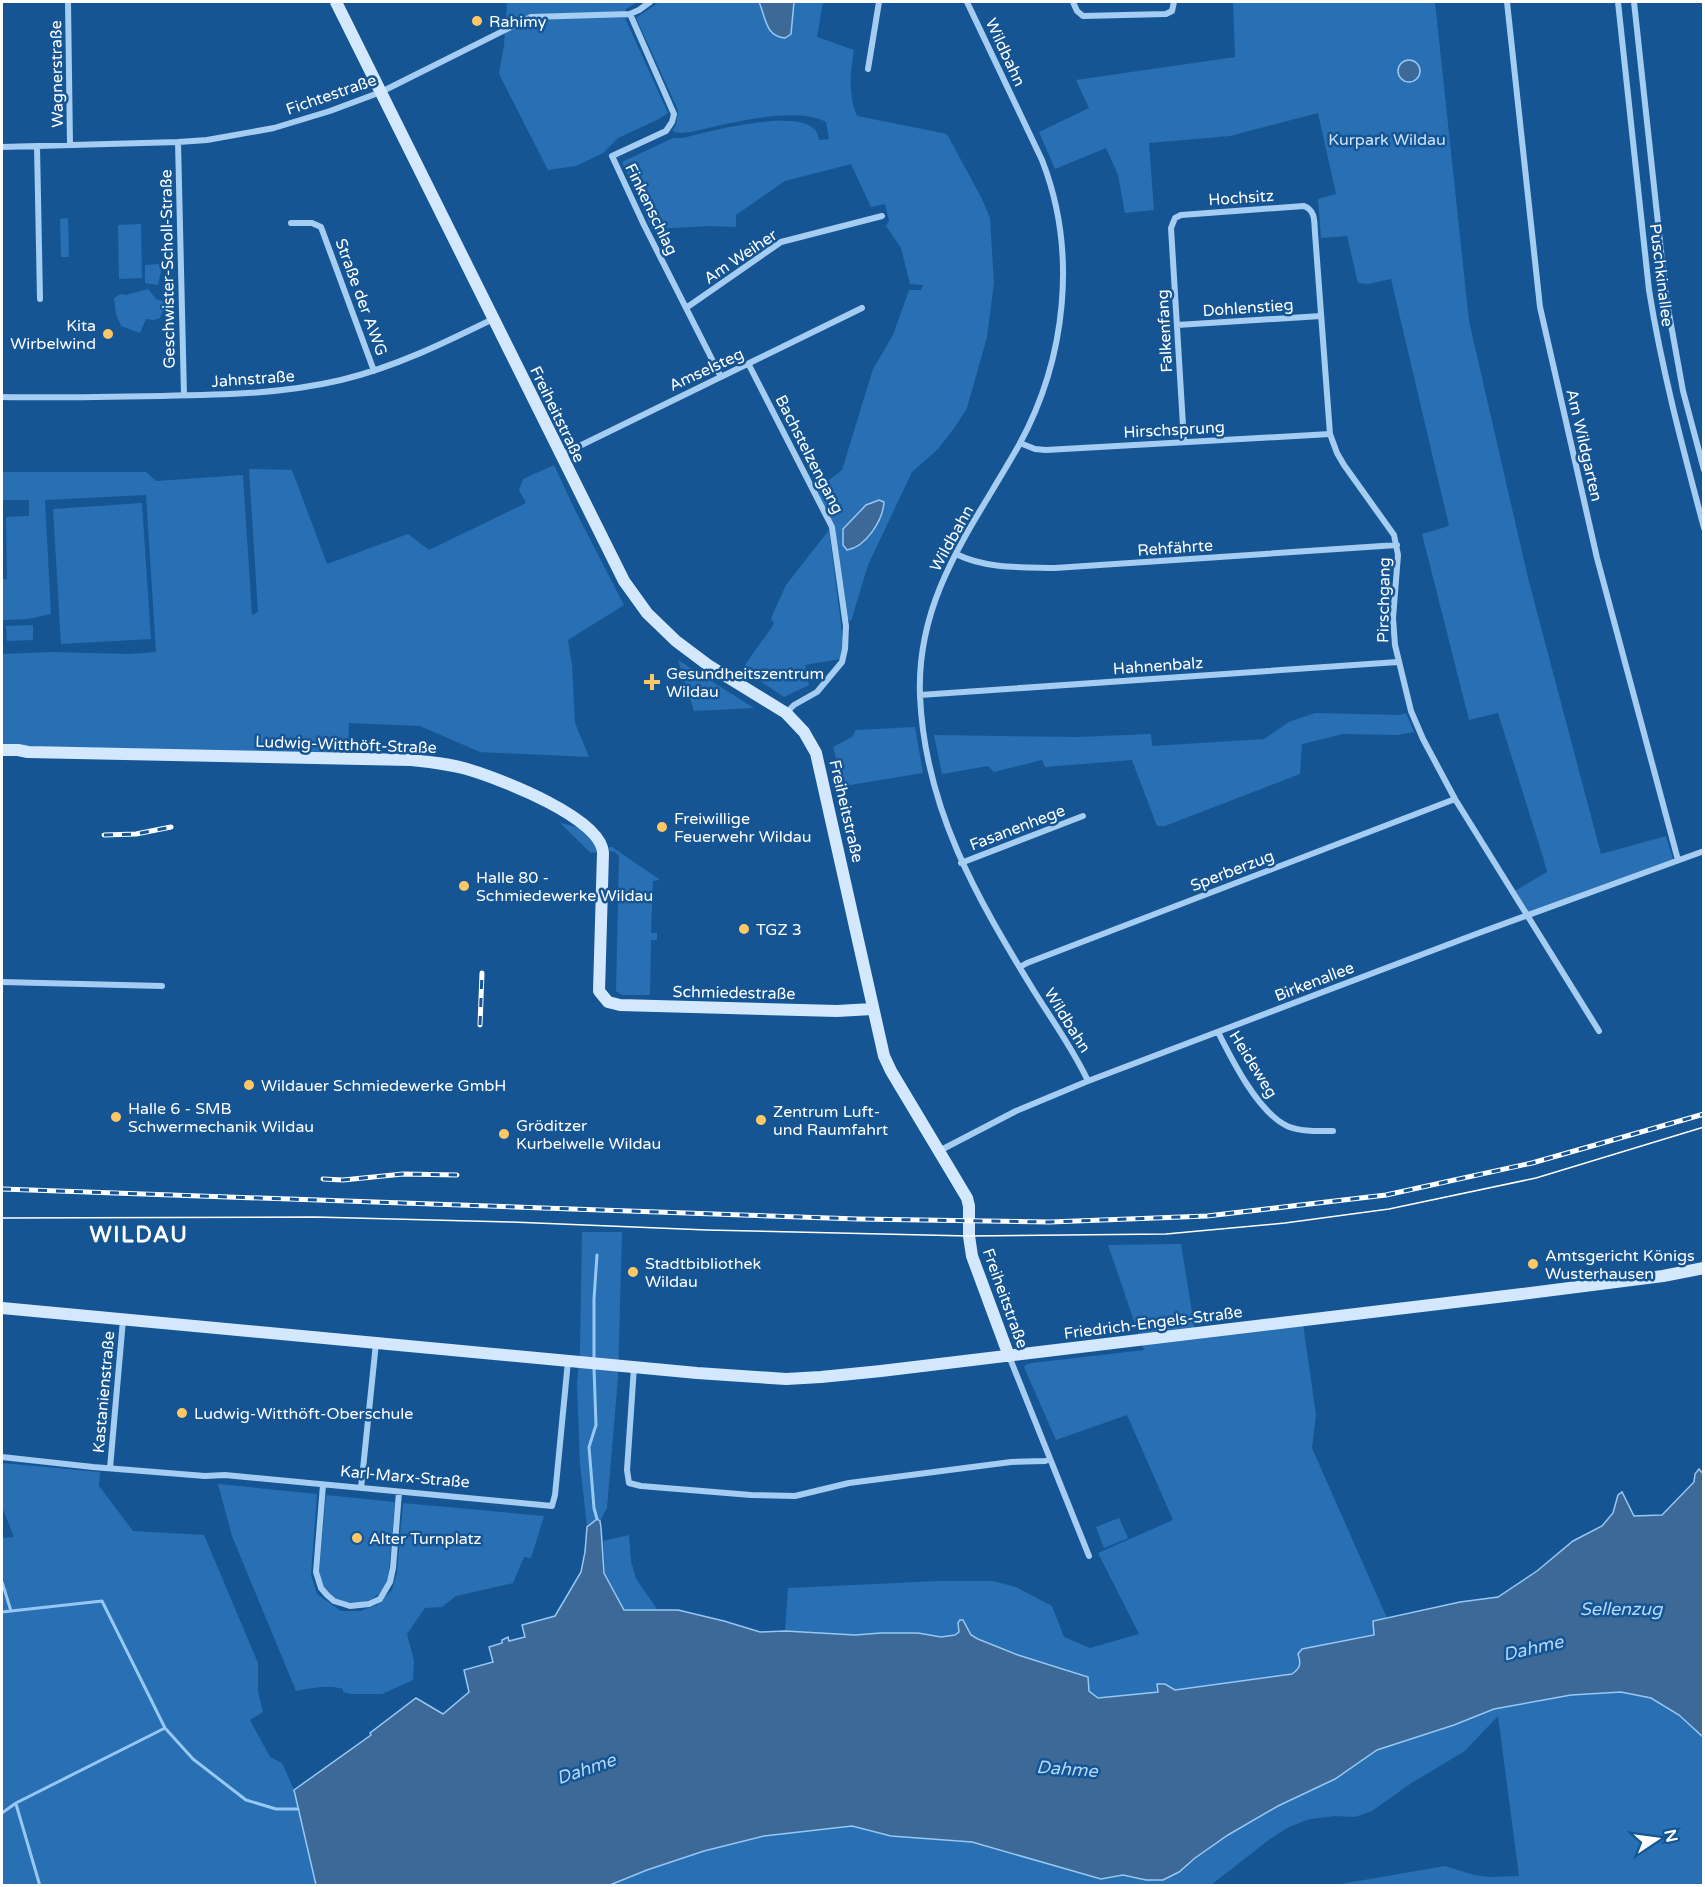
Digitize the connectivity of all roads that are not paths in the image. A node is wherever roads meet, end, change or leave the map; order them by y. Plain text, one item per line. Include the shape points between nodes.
1 (68, 2) edge
2 (336, 2) edge
3 (650, 2) edge
4 (879, 2) edge
5 (967, 2) edge
6 (1073, 2) edge
7 (1174, 2) edge
8 (1507, 2) edge
9 (1618, 2) edge
10 (1634, 2) edge
11 (630, 14) junction
12 (868, 69) dead end
13 (381, 92) junction
14 (178, 142) junction
15 (70, 145) junction
16 (37, 146) junction
17 (2, 147) edge
18 (1310, 209) joint
19 (882, 216) dead end
20 (1175, 218) joint
21 (291, 223) dead end
22 (40, 299) dead end
23 (687, 308) junction
24 (862, 308) dead end
25 (1321, 316) junction
26 (493, 319) junction
27 (1177, 325) junction
28 (749, 364) junction
29 (374, 371) junction
30 (721, 377) junction
31 (184, 395) junction
32 (2, 397) edge
33 (1330, 434) junction
34 (1184, 442) junction
35 (1020, 443) junction
36 (560, 455) junction
37 (1704, 470) edge
38 (1704, 528) edge
39 (1397, 545) junction
40 (956, 554) junction
41 (1398, 662) junction
42 (920, 695) junction
43 (786, 713) junction
44 (2, 752) edge
45 (1455, 800) junction
46 (1083, 816) dead end
47 (1704, 851) edge
48 (1678, 860) junction
49 (962, 863) junction
50 (1526, 915) junction
51 (1020, 967) junction
52 (2, 981) edge
53 (162, 986) dead end
54 (599, 992) joint
55 (873, 1009) junction
56 (1599, 1031) dead end
57 (1218, 1032) junction
58 (1088, 1081) junction
59 (1333, 1131) dead end
60 (939, 1151) junction
61 (1704, 1268) edge
62 (2, 1308) edge
63 (123, 1320) junction
64 (376, 1343) junction
65 (1009, 1356) junction
66 (572, 1361) junction
67 (628, 1366) junction
68 (2, 1457) edge
69 (1050, 1458) junction
70 (110, 1468) junction
71 (323, 1485) junction
72 (361, 1488) junction
73 (399, 1492) junction
74 (1089, 1556) dead end

1 - 15 street, Wagnerstraße
2 - 13 street, Freiheitstraße
3 - 11 street, Fichtestraße
4 - 12 street
5 - 35 street, Wildbahn via 1049,177 1061,238 1062,297 1057,340 1041,395
6 - 7 street via 1083,16 1166,14 1172,11
8 - 48 street, Am Wildgarten via 1539,307 1597,558
9 - 38 street, Puschkinallee via 1654,324
10 - 37 street, Puschkinallee via 1670,323
11 - 13 street, Fichtestraße via 530,17
11 - 23 street, Finkenschlag via 674,114 666,131 612,156
13 - 14 street, Fichtestraße via 273,128
13 - 26 street, Freiheitstraße
14 - 15 street, Fichtestraße
14 - 31 street, Geschwister-Scholl-Straße
15 - 16 street, Fichtestraße
16 - 17 street, Fichtestraße
16 - 22 street
18 - 20 street, Hochsitz via 1249,209 1181,214
18 - 25 street, Pirschgang via 1316,233
19 - 23 street, Am Weiher via 781,242
20 - 27 street, Falkenfang via 1171,228
21 - 29 street, Straße der AWG via 312,222 321,227
23 - 30 street, Finkenschlag
24 - 28 street, Amselsteg
25 - 27 street, Dohlenstieg
25 - 33 street, Pirschgang
26 - 29 street, Jahnstraße
26 - 36 street, Freiheitstraße
27 - 34 street, Falkenfang
28 - 30 street, Amselsteg
28 - 43 street, Bachstelzengang via 832,527 846,626 842,662 817,692
29 - 31 street, Jahnstraße via 281,391
30 - 36 street, Amselsteg
31 - 32 street, Jahnstraße
33 - 34 street, Hirschsprung
33 - 39 street, Pirschgang via 1344,465 1389,526
34 - 35 street, Hirschsprung via 1046,450
35 - 40 street, Wildbahn
36 - 43 street, Freiheitstraße via 614,565 647,613 704,663
39 - 40 street, Rehfährte via 1055,568 1001,566
39 - 41 street, Pirschgang via 1393,632
40 - 42 street, Wildbahn via 926,628
41 - 42 street, Hahnenbalz
41 - 45 street, Pirschgang via 1413,714
42 - 49 street, Wildbahn via 931,772
43 - 55 street, Freiheitstraße via 804,732 818,758
44 - 54 street, Ludwig-Witthöft-Straße via 411,760 468,770 516,787 577,819 600,841 603,853
45 - 50 street, Pirschgang
45 - 51 street, Sperberzug
46 - 49 street, Fasanenhege
47 - 48 street, Birkenallee
48 - 50 street, Birkenallee
49 - 51 street, Wildbahn
50 - 56 street, Pirschgang
50 - 57 street, Birkenallee
51 - 58 street, Wildbahn
52 - 53 street
54 - 55 street, Schmiedestraße via 608,1002 620,1005
55 - 60 street, Freiheitstraße via 884,1056
57 - 58 street, Birkenallee
57 - 59 street, Heideweg via 1248,1085 1276,1119 1296,1129
58 - 60 street, Birkenallee via 1016,1111
60 - 65 street, Freiheitstraße via 967,1198 972,1256
61 - 65 street, Friedrich-Engels-Straße
62 - 63 street
63 - 64 street
63 - 70 street, Kastanienstraße
64 - 66 street
64 - 72 street
65 - 67 street, Friedrich-Engels-Straße via 810,1378
65 - 69 street, Freiheitstraße
66 - 67 street, Friedrich-Engels-Straße
66 - 73 street, Karl-Marx-Straße via 552,1506
67 - 69 street via 627,1473 629,1483 641,1486 795,1496 849,1483
68 - 70 street, Karl-Marx-Straße
69 - 74 street, Freiheitstraße
70 - 71 street, Karl-Marx-Straße
71 - 72 street, Karl-Marx-Straße
71 - 73 street via 316,1572 327,1595 350,1606 380,1599 390,1582
72 - 73 street, Karl-Marx-Straße

